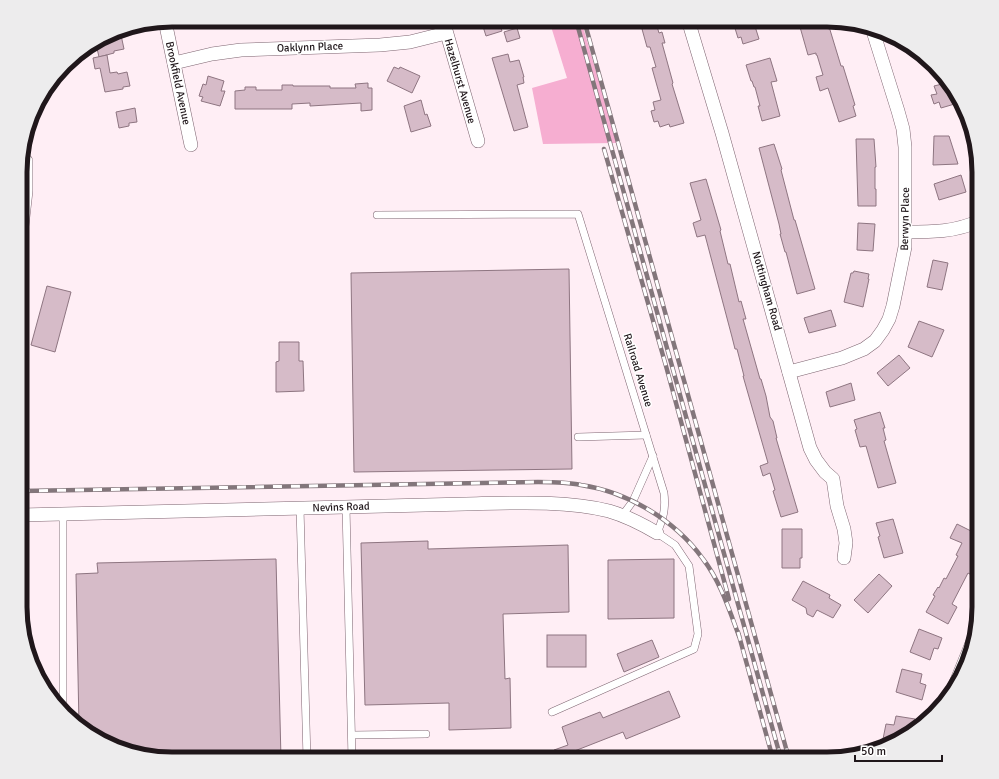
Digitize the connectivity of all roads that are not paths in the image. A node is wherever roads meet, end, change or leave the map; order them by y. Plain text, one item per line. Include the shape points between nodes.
1 (166, 27) edge
2 (445, 27) edge
3 (690, 27) edge
4 (446, 33) junction
5 (874, 35) edge
6 (174, 63) junction
7 (478, 141) dead end
8 (191, 145) dead end
9 (377, 215) dead end
10 (972, 224) edge
11 (906, 232) junction
12 (789, 372) junction
13 (646, 435) junction
14 (578, 437) dead end
15 (653, 456) junction
16 (346, 507) junction
17 (300, 508) junction
18 (63, 514) junction
19 (27, 515) edge
20 (622, 516) junction
21 (657, 533) junction
22 (844, 558) dead end
23 (63, 703) edge
24 (552, 712) dead end
25 (426, 734) dead end
26 (352, 735) junction
27 (307, 752) edge
28 (352, 752) edge

1 - 6 street, Brookfield Avenue
2 - 4 street, Hazelhurst Avenue
3 - 12 street, Nottingham Road
4 - 6 street, Oaklynn Place via 410,42 380,45 241,50
4 - 7 street, Hazelhurst Avenue
5 - 11 street, Berwyn Place via 903,129
6 - 8 street, Brookfield Avenue
9 - 13 lane, Railroad Avenue via 578,214
10 - 11 street via 946,231
11 - 12 street, Berwyn Place via 903,263 893,306 883,330 875,341 854,354
12 - 22 street, Nottingham Road via 810,448 816,460 833,479 846,543
13 - 14 lane
13 - 15 lane, Railroad Avenue
15 - 20 lane via 633,501
15 - 21 lane, Railroad Avenue via 665,503 663,520
16 - 17 street, Nevins Road
16 - 20 street, Nevins Road via 536,504 590,508
16 - 26 lane
17 - 18 street, Nevins Road
17 - 27 lane
18 - 19 street, Nevins Road
18 - 23 lane
20 - 21 street, Nevins Road
21 - 24 lane via 675,545 689,566 698,634 694,649
25 - 26 lane
26 - 28 lane

